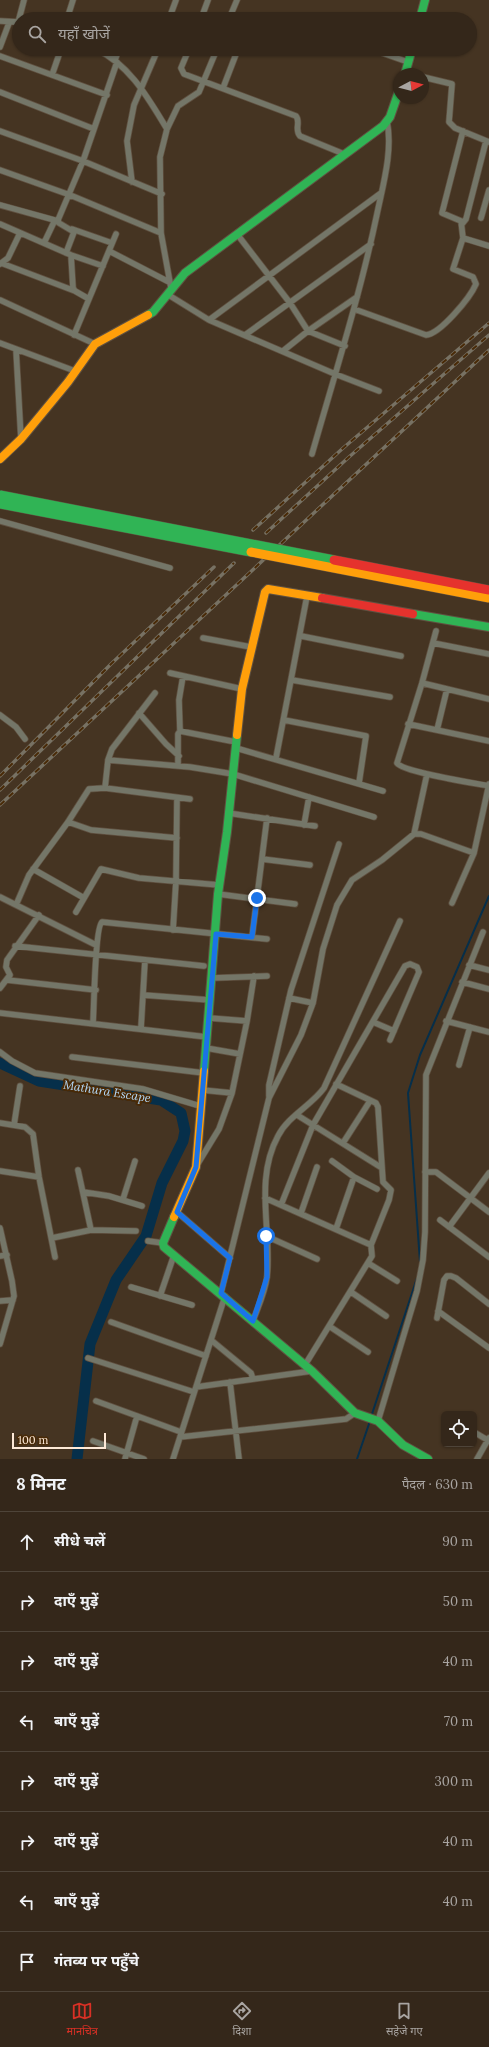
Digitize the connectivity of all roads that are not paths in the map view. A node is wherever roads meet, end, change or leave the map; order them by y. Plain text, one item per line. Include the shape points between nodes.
1 (24, 0) edge
2 (73, 0) edge
3 (176, 0) edge
4 (208, 0) edge
5 (237, 0) edge
6 (425, 0) edge
7 (21, 12) edge
8 (69, 12) edge
9 (172, 12) edge
10 (204, 12) edge
11 (232, 12) edge
12 (422, 12) edge
13 (0, 21) edge
14 (12, 22) edge
15 (9, 23) junction
16 (0, 47) edge
17 (0, 56) edge
18 (59, 56) edge
19 (108, 56) edge
20 (117, 56) edge
21 (155, 56) edge
22 (187, 56) edge
23 (214, 56) edge
24 (235, 56) edge
25 (391, 56) edge
26 (410, 56) edge
27 (116, 61) junction
28 (408, 62) junction
29 (406, 68) edge
30 (52, 75) junction
31 (429, 78) edge
32 (204, 82) junction
33 (223, 88) junction
34 (142, 89) junction
35 (0, 92) edge
36 (107, 95) junction
37 (394, 104) edge
38 (387, 121) junction
39 (167, 128) junction
40 (94, 129) junction
41 (0, 131) edge
42 (463, 132) junction
43 (487, 142) edge
44 (344, 154) junction
45 (83, 160) junction
46 (0, 170) edge
47 (132, 182) junction
48 (489, 190) edge
49 (381, 193) junction
50 (162, 194) junction
51 (70, 195) junction
52 (0, 205) edge
53 (481, 218) dead end
54 (58, 221) junction
55 (0, 224) edge
56 (462, 224) junction
57 (72, 229) junction
58 (20, 233) junction
59 (116, 234) dead end
60 (161, 234) junction
61 (237, 234) junction
62 (463, 238) junction
63 (44, 243) junction
64 (112, 243) junction
65 (371, 243) junction
66 (489, 246) edge
67 (109, 251) junction
68 (69, 254) junction
69 (2, 262) edge
70 (103, 266) junction
71 (269, 275) junction
72 (169, 288) junction
73 (75, 291) junction
74 (357, 297) junction
75 (89, 299) junction
76 (0, 300) edge
77 (290, 302) junction
78 (354, 309) junction
79 (209, 320) junction
80 (308, 331) junction
81 (74, 334) junction
82 (245, 335) junction
83 (0, 343) edge
84 (94, 344) junction
85 (345, 346) junction
86 (16, 349) junction
87 (283, 351) junction
88 (75, 371) junction
89 (335, 374) junction
90 (379, 391) dead end
91 (21, 439) junction
92 (312, 454) dead end
93 (0, 459) edge
94 (0, 495) edge
95 (0, 504) edge
96 (0, 521) edge
97 (170, 568) dead end
98 (489, 590) edge
99 (307, 596) junction
100 (489, 598) edge
101 (489, 627) edge
102 (436, 630) dead end
103 (301, 636) junction
104 (203, 638) dead end
105 (433, 643) junction
106 (251, 647) junction
107 (489, 654) edge
108 (401, 656) dead end
109 (170, 672) dead end
110 (183, 676) junction
111 (292, 680) junction
112 (422, 683) junction
113 (242, 689) junction
114 (447, 689) junction
115 (154, 693) dead end
116 (390, 697) dead end
117 (489, 699) edge
118 (139, 713) junction
119 (0, 715) edge
120 (284, 720) junction
121 (408, 724) junction
122 (437, 730) junction
123 (180, 731) junction
124 (25, 739) dead end
125 (489, 741) edge
126 (236, 745) junction
127 (178, 756) junction
128 (276, 758) junction
129 (108, 760) junction
130 (178, 766) junction
131 (234, 774) junction
132 (426, 774) junction
133 (359, 783) junction
134 (489, 785) edge
135 (104, 788) junction
136 (383, 791) dead end
137 (309, 797) junction
138 (177, 798) junction
139 (190, 799) dead end
140 (228, 813) junction
141 (374, 817) dead end
142 (267, 818) junction
143 (68, 822) junction
144 (304, 825) junction
145 (315, 826) dead end
146 (414, 834) junction
147 (176, 838) junction
148 (339, 844) dead end
149 (474, 852) junction
150 (262, 859) junction
151 (310, 865) dead end
152 (33, 869) junction
153 (176, 881) junction
154 (219, 890) junction
155 (0, 897) edge
156 (84, 898) junction
157 (257, 898) junction
158 (452, 903) dead end
159 (294, 904) dead end
160 (16, 905) junction
161 (76, 912) dead end
162 (39, 915) junction
163 (400, 921) dead end
164 (173, 930) junction
165 (483, 932) dead end
166 (216, 934) junction
167 (252, 937) junction
168 (267, 938) dead end
169 (96, 945) junction
170 (15, 946) junction
171 (96, 955) junction
172 (145, 960) junction
173 (469, 965) junction
174 (204, 966) dead end
175 (489, 970) edge
176 (254, 976) junction
177 (267, 976) dead end
178 (212, 978) junction
179 (7, 980) junction
180 (462, 982) junction
181 (0, 988) edge
182 (489, 989) edge
183 (96, 990) junction
184 (143, 995) junction
185 (289, 998) junction
186 (210, 1000) junction
187 (313, 1003) junction
188 (0, 1013) edge
189 (209, 1018) junction
190 (247, 1021) junction
191 (446, 1021) junction
192 (373, 1022) junction
193 (93, 1023) junction
194 (470, 1027) junction
195 (141, 1028) junction
196 (394, 1031) junction
197 (489, 1032) edge
198 (207, 1036) junction
199 (390, 1040) dead end
200 (206, 1048) junction
201 (0, 1052) edge
202 (240, 1054) junction
203 (72, 1057) dead end
204 (459, 1065) dead end
205 (204, 1073) junction
206 (336, 1084) junction
207 (20, 1086) dead end
208 (202, 1090) junction
209 (232, 1093) junction
210 (269, 1098) junction
211 (370, 1101) junction
212 (200, 1106) junction
213 (297, 1115) junction
214 (0, 1123) edge
215 (14, 1125) junction
216 (313, 1125) junction
217 (343, 1143) junction
218 (135, 1161) dead end
219 (332, 1161) dead end
220 (196, 1167) junction
221 (317, 1167) dead end
222 (382, 1168) junction
223 (78, 1170) dead end
224 (0, 1171) edge
225 (425, 1172) junction
226 (489, 1173) edge
227 (39, 1177) junction
228 (354, 1177) junction
229 (377, 1188) dead end
230 (83, 1192) junction
231 (265, 1198) junction
232 (470, 1198) junction
233 (123, 1199) junction
234 (281, 1205) junction
235 (142, 1206) dead end
236 (177, 1212) junction
237 (489, 1212) edge
238 (301, 1214) junction
239 (440, 1220) dead end
240 (449, 1227) junction
241 (0, 1228) edge
242 (336, 1229) junction
243 (91, 1230) junction
244 (136, 1231) dead end
245 (266, 1236) junction
246 (52, 1238) junction
247 (148, 1241) dead end
248 (164, 1243) junction
249 (371, 1244) junction
250 (7, 1255) junction
251 (174, 1255) junction
252 (0, 1256) edge
253 (56, 1257) dead end
254 (489, 1257) edge
255 (230, 1258) junction
256 (317, 1258) dead end
257 (368, 1263) junction
258 (397, 1281) dead end
259 (131, 1287) dead end
260 (350, 1292) junction
261 (223, 1295) junction
262 (160, 1296) junction
263 (13, 1300) junction
264 (0, 1301) edge
265 (489, 1304) edge
266 (192, 1305) dead end
267 (438, 1311) junction
268 (386, 1316) dead end
269 (437, 1318) dead end
270 (253, 1321) junction
271 (111, 1322) dead end
272 (329, 1326) junction
273 (211, 1340) junction
274 (0, 1344) edge
275 (489, 1348) edge
276 (368, 1352) dead end
277 (206, 1356) junction
278 (88, 1358) dead end
279 (305, 1365) junction
280 (312, 1371) junction
281 (253, 1379) junction
282 (230, 1382) junction
283 (195, 1389) junction
284 (96, 1401) dead end
285 (357, 1414) junction
286 (137, 1416) junction
287 (376, 1420) junction
288 (236, 1432) junction
289 (477, 1434) edge
290 (181, 1435) junction
291 (489, 1440) edge
292 (93, 1441) dead end
293 (126, 1453) junction
294 (124, 1459) edge
295 (144, 1459) edge
296 (173, 1459) edge
297 (239, 1459) edge
298 (428, 1459) edge
299 (478, 1459) edge

1 - 7 street
2 - 8 street
3 - 9 street
4 - 10 street
5 - 11 street
6 - 12 main road
13 - 15 street
14 - 15 street
15 - 16 street
17 - 30 street
18 - 30 street
19 - 27 street
20 - 27 street
21 - 34 street
22 - 32 street via 182,71
23 - 32 street
24 - 33 street
25 - 28 street
26 - 28 main road
27 - 34 street
27 - 36 street
28 - 29 main road
30 - 36 street
31 - 42 street via 452,84 450,122
32 - 33 street
32 - 39 street via 198,92 178,106
33 - 44 street via 296,116 297,132 300,136
34 - 39 street
34 - 47 street via 133,110 127,141
35 - 40 street
36 - 40 street
37 - 38 main road
38 - 44 main road
38 - 49 street via 389,143
39 - 50 street via 160,163
40 - 45 street
41 - 45 street
42 - 43 street
42 - 56 street via 442,211 442,214 461,221
43 - 56 street via 466,219
44 - 61 main road
45 - 47 street
45 - 51 street
46 - 51 street
47 - 50 street
48 - 53 street
49 - 65 street
49 - 71 street
50 - 60 street
51 - 54 street
51 - 60 street
52 - 54 street
54 - 57 street
54 - 63 street via 54,222
55 - 58 street
56 - 62 street
57 - 64 street
57 - 68 street via 74,234
58 - 63 street
58 - 69 street
59 - 64 street
60 - 72 street
61 - 71 street
61 - 72 main road
62 - 66 street
62 - 78 street via 453,269 473,277 476,284 457,312 432,334 426,335
63 - 68 street
64 - 67 street
65 - 74 street
65 - 77 street
67 - 70 street
67 - 72 street
68 - 70 street
68 - 73 street
69 - 73 street
70 - 75 street
71 - 77 street
71 - 79 street
72 - 79 street
72 - 84 main road via 153,312
73 - 75 street
74 - 78 street
74 - 80 street
75 - 81 street
76 - 81 street
77 - 80 street
77 - 82 street
78 - 85 street
79 - 82 street
80 - 85 street
80 - 87 street
81 - 84 street
82 - 87 street
83 - 86 street
84 - 88 main road
85 - 89 street
86 - 88 street
86 - 91 street
87 - 89 street
88 - 91 main road
89 - 90 street
89 - 92 street
91 - 93 main road
94 - 98 main road, bridge
95 - 100 main road, bridge
96 - 97 street
99 - 101 main road
99 - 103 street
99 - 106 main road via 266,590
102 - 105 street
103 - 108 street
103 - 111 street
104 - 106 street
105 - 107 street
105 - 112 street
106 - 113 main road
109 - 110 street
110 - 113 street
110 - 123 street via 179,700
111 - 116 street
111 - 120 street
112 - 114 street
112 - 121 street
113 - 126 main road
114 - 117 street
114 - 122 street
115 - 118 street
118 - 127 street
118 - 129 street via 112,749
119 - 124 street
120 - 128 street
120 - 133 street via 366,736
121 - 122 street
121 - 132 street via 396,763 400,767
122 - 125 street
123 - 126 street
123 - 127 street
126 - 128 street
126 - 131 main road
127 - 130 street
128 - 133 street
129 - 130 street
129 - 135 street
130 - 131 street
131 - 137 street
131 - 140 main road
132 - 134 street
132 - 146 street
133 - 136 street
134 - 149 street
135 - 138 street
135 - 143 street via 88,789
137 - 141 street
137 - 144 street
138 - 139 street
138 - 147 street
140 - 142 street
140 - 154 main road
142 - 144 street
142 - 150 street
143 - 147 street via 91,830
143 - 152 street
144 - 145 street
146 - 149 street via 421,834
146 - 187 street via 352,880 346,888 337,905 323,949
147 - 153 street
148 - 185 street
149 - 158 street
150 - 151 street
150 - 157 street
152 - 156 street
152 - 160 street via 24,882
153 - 154 street
153 - 156 street via 132,877 100,869
153 - 164 street
154 - 157 street
154 - 166 main road
155 - 160 street
156 - 161 street
157 - 159 street
157 - 167 street
160 - 162 street
162 - 169 street
162 - 170 street
163 - 213 street via 324,1088
164 - 166 street
164 - 169 street via 102,922 99,925
165 - 173 street
166 - 167 street
166 - 178 main road
167 - 168 street
169 - 171 street
170 - 171 street
170 - 179 street via 6,963 10,975
171 - 172 street
171 - 183 street
172 - 174 street
172 - 184 street
173 - 175 street
173 - 180 street
176 - 177 street
176 - 178 street
176 - 190 street
178 - 186 main road
179 - 181 street
179 - 183 street
180 - 182 street
180 - 191 street
183 - 193 street
184 - 186 street
184 - 195 street
185 - 187 street
185 - 210 street via 269,1085
186 - 189 main road
187 - 210 street via 301,1035
188 - 193 street
189 - 190 street
189 - 198 main road
190 - 202 street
191 - 194 street
191 - 225 street via 426,1075
192 - 196 street
192 - 196 street via 405,966 410,964 417,967 419,972
192 - 206 street
193 - 195 street
194 - 197 street
194 - 204 street
195 - 198 street
196 - 199 street
198 - 200 main road
200 - 202 street
200 - 205 main road
201 - 212 street via 35,1073 143,1089
202 - 209 street
203 - 205 street
205 - 208 main road
206 - 211 street
206 - 216 street
207 - 215 street
208 - 209 street
208 - 212 main road
209 - 220 street via 219,1129
210 - 255 street
211 - 217 street
211 - 222 street via 378,1107
212 - 220 main road
213 - 216 street
213 - 231 street via 279,1134 270,1155
214 - 215 street
215 - 227 street via 25,1127 33,1134
216 - 217 street
216 - 234 street
217 - 222 street
218 - 233 street
219 - 228 street
220 - 236 main road
221 - 238 street
222 - 249 street via 384,1182 391,1190
223 - 230 street
224 - 227 street
225 - 232 street via 436,1172
225 - 287 street via 425,1232 420,1276
226 - 232 street
227 - 246 street
228 - 229 street
228 - 242 street
230 - 233 street
230 - 243 street
231 - 234 street
231 - 245 street
232 - 237 street
232 - 240 street
233 - 235 street
234 - 238 street
236 - 248 main road
236 - 255 street
238 - 242 street
239 - 240 street
240 - 254 street
241 - 250 street
242 - 249 street
243 - 244 street
243 - 246 street
245 - 256 street
245 - 270 street via 267,1277
246 - 253 street
247 - 248 street
248 - 251 main road via 164,1247
249 - 257 street via 372,1256
250 - 252 street
250 - 263 street
251 - 261 main road
251 - 262 street
255 - 261 street
257 - 258 street
257 - 260 street
259 - 262 street
260 - 268 street
260 - 272 street
261 - 270 main road
261 - 273 street
262 - 266 street
263 - 264 street
263 - 274 street
265 - 267 street via 451,1276 447,1276
267 - 269 street
267 - 275 street
270 - 279 main road
271 - 277 street
272 - 276 street
272 - 279 street
273 - 277 street
273 - 281 street via 251,1373
277 - 283 street
278 - 283 street
279 - 280 main road
280 - 281 street
280 - 285 main road
281 - 282 street
282 - 283 street
282 - 288 street
283 - 290 street
284 - 286 street
285 - 287 main road
285 - 288 street via 346,1419
286 - 290 street
286 - 293 street
287 - 298 main road via 403,1445
288 - 290 street
288 - 297 street
289 - 291 street
290 - 296 street
291 - 299 street
292 - 293 street
293 - 294 street
293 - 295 street

